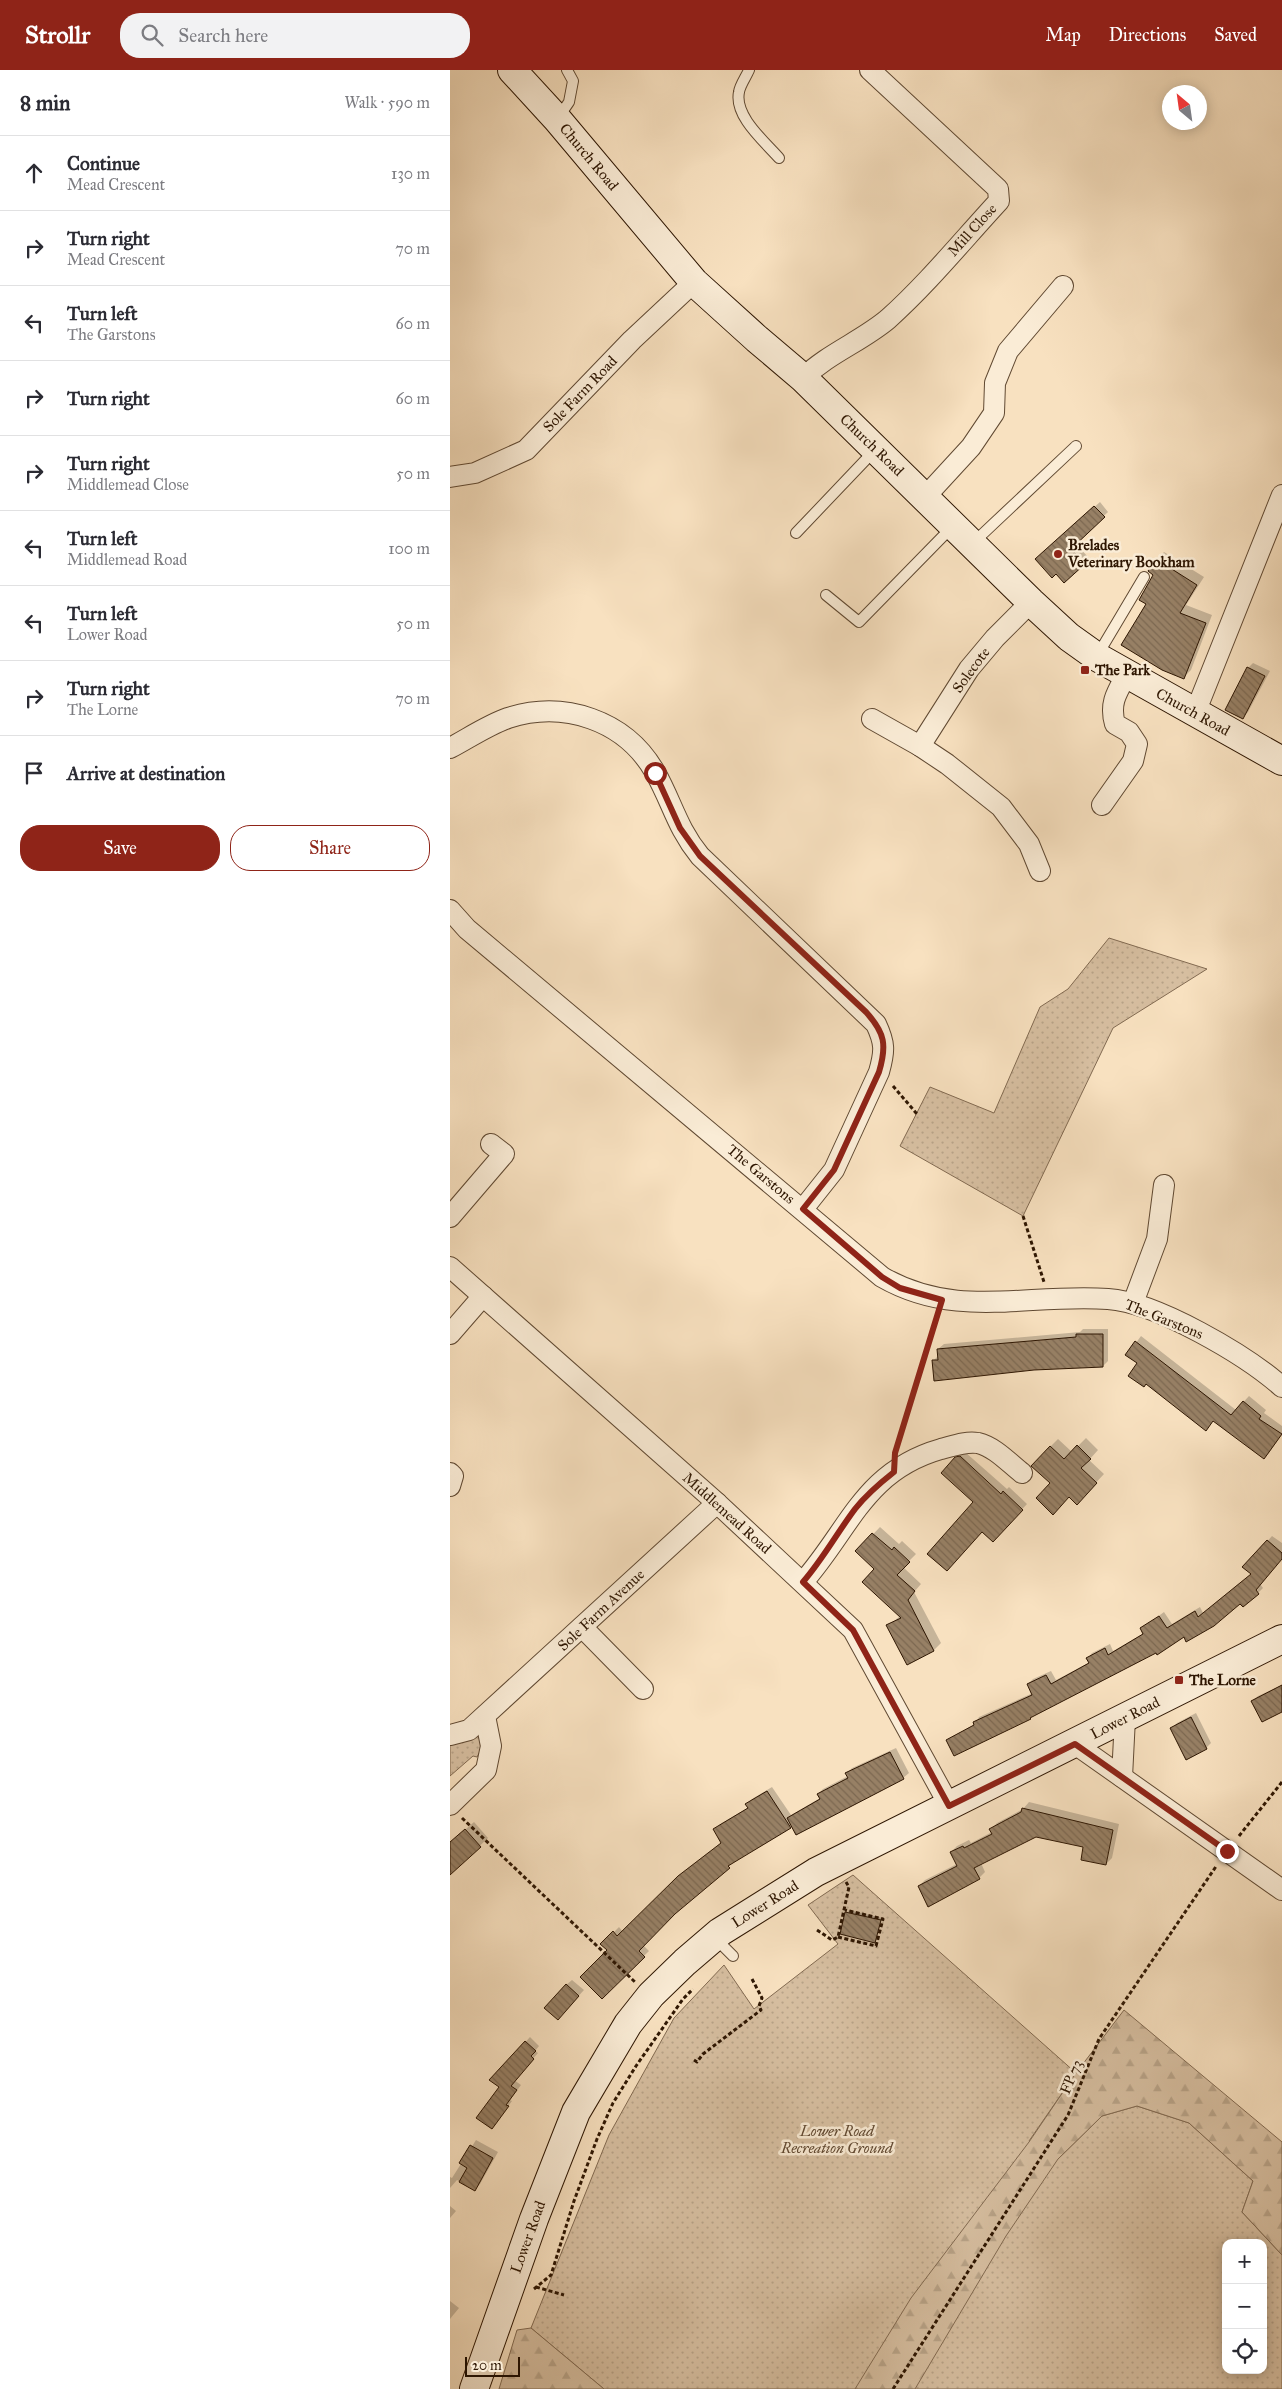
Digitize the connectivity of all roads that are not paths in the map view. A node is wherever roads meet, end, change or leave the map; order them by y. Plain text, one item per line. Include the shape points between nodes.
1 (512, 70) edge
2 (567, 70) edge
3 (749, 70) edge
4 (870, 70) edge
5 (557, 119) junction
6 (779, 158) dead end
7 (694, 282) junction
8 (1063, 286) dead end
9 (803, 378) junction
10 (1076, 446) dead end
11 (876, 449) junction
12 (450, 478) edge
13 (1282, 496) edge
14 (925, 497) junction
15 (796, 533) dead end
16 (963, 534) junction
17 (1144, 577) dead end
18 (826, 595) dead end
19 (1031, 602) junction
20 (1097, 657) junction
21 (1127, 674) junction
22 (1195, 712) junction
23 (872, 719) dead end
24 (920, 746) junction
25 (450, 747) edge
26 (1280, 756) edge
27 (1102, 805) dead end
28 (1040, 871) dead end
29 (450, 910) edge
30 (491, 1144) dead end
31 (1164, 1185) dead end
32 (803, 1209) junction
33 (450, 1217) edge
34 (450, 1267) edge
35 (483, 1296) junction
36 (1133, 1303) junction
37 (450, 1334) edge
38 (1279, 1380) edge
39 (450, 1473) edge
40 (1022, 1473) dead end
41 (450, 1486) edge
42 (717, 1503) junction
43 (803, 1582) junction
44 (582, 1627) junction
45 (1282, 1639) edge
46 (643, 1689) dead end
47 (485, 1716) junction
48 (1125, 1718) junction
49 (450, 1735) edge
50 (1075, 1744) junction
51 (1122, 1777) junction
52 (450, 1805) edge
53 (949, 1806) junction
54 (1282, 1890) edge
55 (474, 2389) edge

1 - 5 street, Church Road
2 - 5 lane via 573,81 569,102
3 - 6 lane via 739,90 738,104
4 - 9 street, Mill Close via 998,189 998,201 887,320 821,361
5 - 7 street, Church Road
7 - 9 street, Church Road
7 - 12 street, Sole Farm Road via 632,340 526,450 475,473
8 - 14 street via 1008,351 995,383 994,413 971,447
9 - 11 street, Church Road
10 - 16 lane
11 - 14 street, Church Road
11 - 15 lane
13 - 22 street
14 - 16 street, Church Road
16 - 18 lane via 859,622
16 - 19 street, Church Road
17 - 20 lane
19 - 20 street, Church Road
19 - 24 street, Solecote via 969,669
20 - 21 street, Church Road
21 - 22 street, Church Road
21 - 27 street via 1111,710 1114,724 1129,732 1137,744 1133,761
22 - 26 street, Church Road
23 - 24 street
24 - 28 street via 1001,807 1029,844
25 - 32 street via 506,718 530,712 579,713 602,722 641,752 655,773 680,828 700,856 876,1024 884,1040 880,1070 834,1170
29 - 32 street, The Garstons via 466,929
30 - 33 street via 504,1154
31 - 36 street via 1157,1239
32 - 36 street, The Garstons via 882,1277 900,1288 942,1300 997,1303 1049,1298 1110,1299
34 - 35 street, Middlemead Road
35 - 37 street
35 - 42 street, Middlemead Road
36 - 38 street, The Garstons via 1220,1343
39 - 41 street via 453,1476
40 - 43 street via 996,1452 978,1443 963,1443 924,1454 894,1472 856,1508
42 - 43 street, Middlemead Road
42 - 44 street, Sole Farm Avenue
43 - 53 street, Middlemead Road via 853,1630
44 - 46 street
44 - 47 street, Sole Farm Avenue
45 - 48 street, Lower Road
47 - 49 street, Sole Farm Avenue via 468,1730
47 - 52 street via 491,1746 486,1770
48 - 50 street, Lower Road
48 - 51 street
50 - 51 street
50 - 53 street, Lower Road
51 - 54 street
53 - 55 street, Lower Road via 836,1862 757,1907 724,1946 651,1995 633,2017 576,2112

